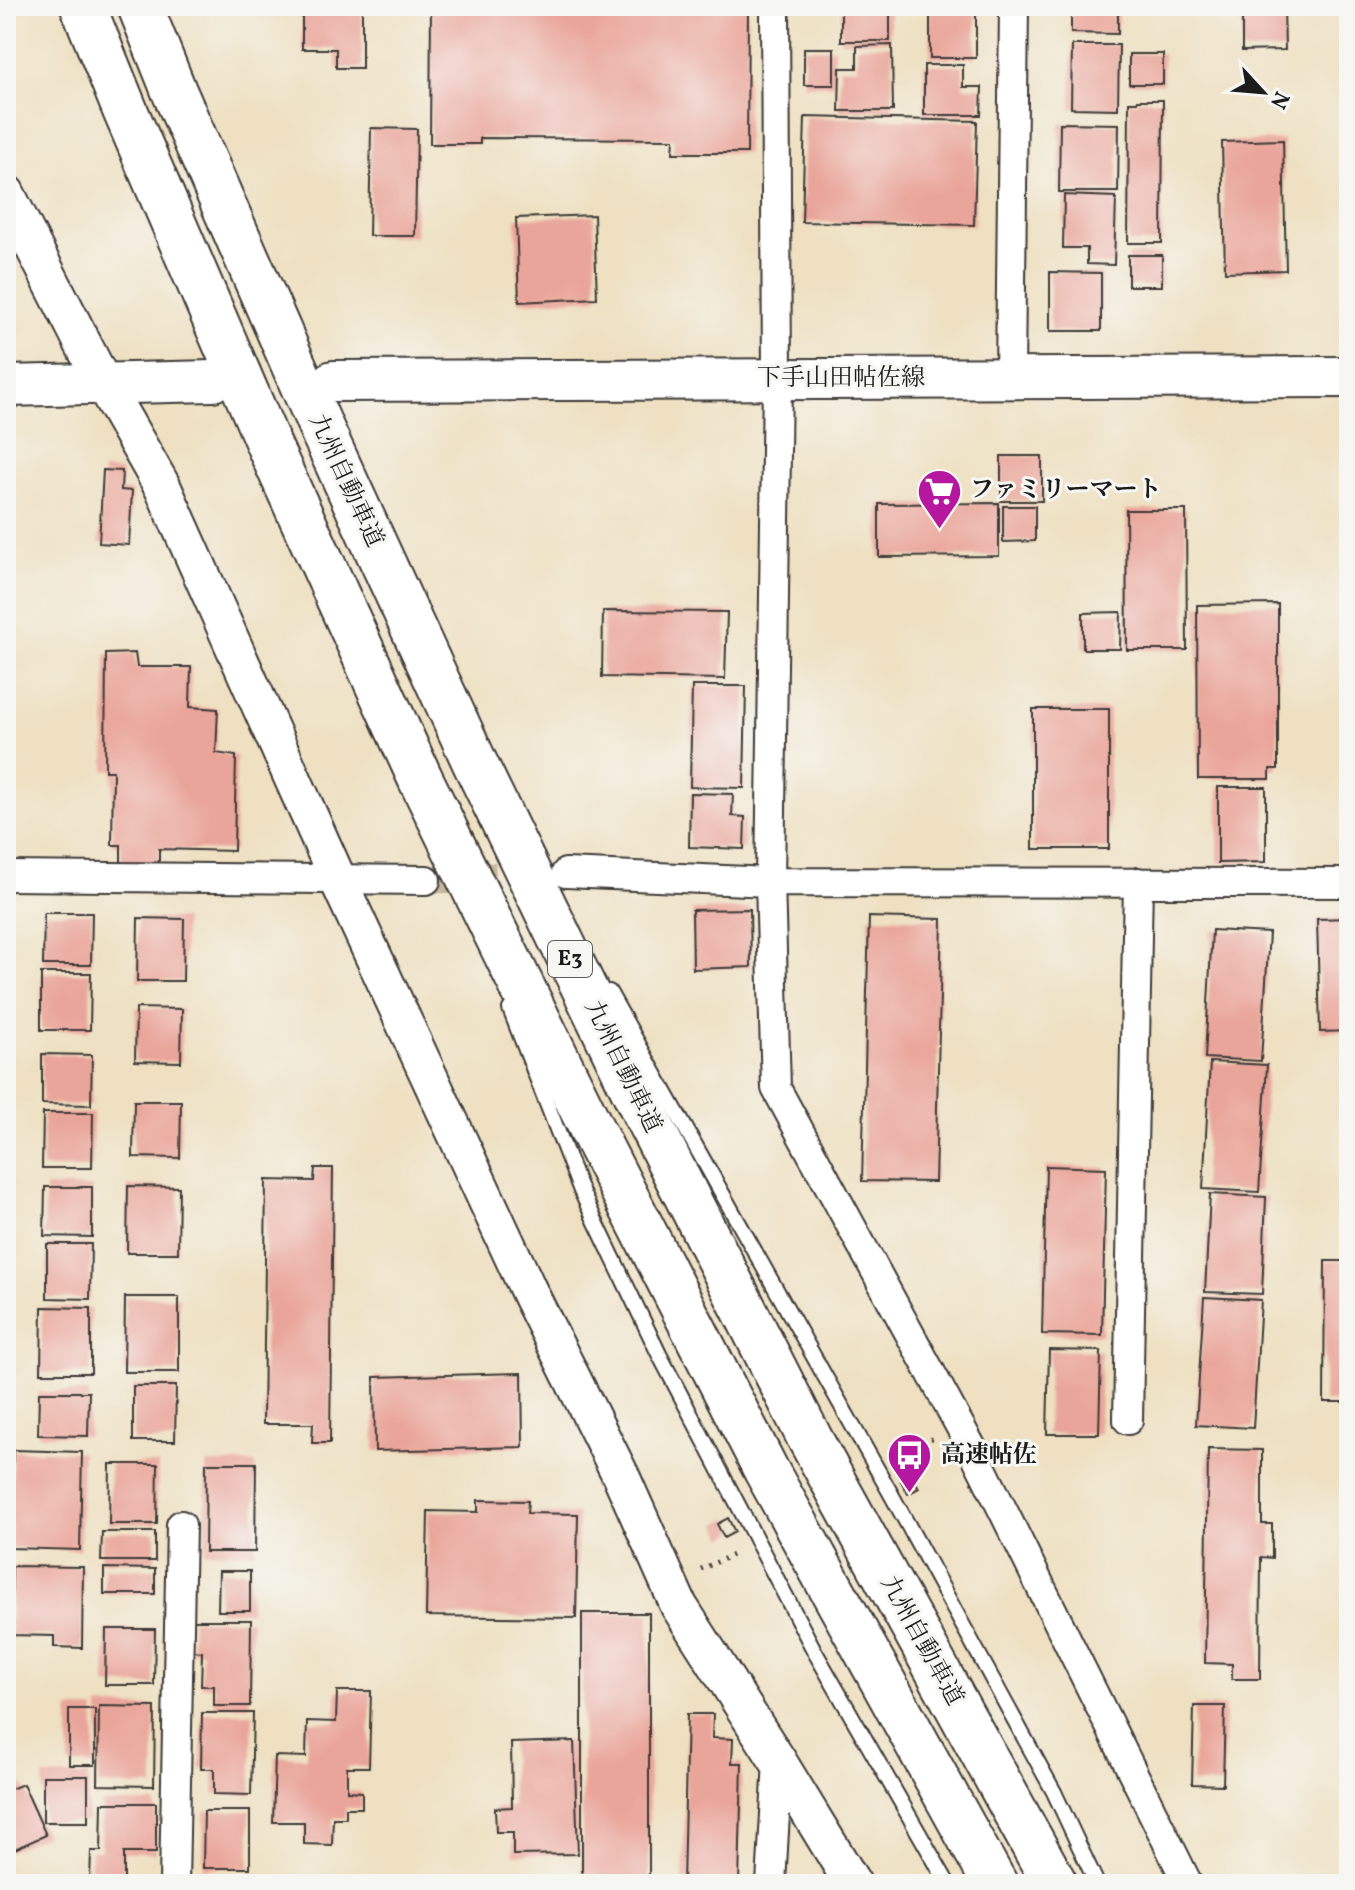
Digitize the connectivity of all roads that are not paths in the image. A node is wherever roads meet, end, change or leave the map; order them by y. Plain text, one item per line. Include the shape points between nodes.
1 (83, 6) edge
2 (140, 6) edge
3 (775, 6) edge
4 (1014, 6) edge
5 (6, 193) edge
6 (1349, 377) edge
7 (1010, 378) junction
8 (777, 379) junction
9 (213, 381) dead end
10 (333, 381) dead end
11 (103, 383) junction
12 (6, 386) edge
13 (475, 763) junction
14 (420, 778) junction
15 (566, 873) tunnel mouth
16 (6, 876) edge
17 (338, 880) junction
18 (426, 880) tunnel mouth
19 (770, 882) junction
20 (1138, 882) junction
21 (1349, 883) edge
22 (571, 927) dead end
23 (483, 940) dead end
24 (603, 981) dead end
25 (506, 999) dead end
26 (1128, 1420) dead end
27 (181, 1525) dead end
28 (778, 1761) junction
29 (174, 1884) edge
30 (771, 1884) edge
31 (853, 1884) edge
32 (948, 1884) edge
33 (995, 1884) edge
34 (1055, 1884) edge
35 (1097, 1884) edge
36 (1188, 1884) edge

1 - 14 highway, E3 via 270,448
2 - 13 highway, 九州自動車道 / E3 via 322,430
3 - 8 street
4 - 7 street
5 - 11 street
6 - 7 main road, 下手山田帖佐線
7 - 8 main road, 下手山田帖佐線
8 - 10 main road, 下手山田帖佐線
8 - 19 street
9 - 11 main road
11 - 12 main road
11 - 17 street via 163,488
13 - 22 lane
13 - 34 highway, 九州自動車道 / E3 via 810,1439
14 - 23 lane
14 - 33 highway, E3 via 759,1457
15 - 19 street
16 - 17 street
17 - 18 street
17 - 28 street via 679,1606
19 - 20 street
19 - 36 street via 776,1088 973,1450
20 - 21 street
20 - 26 street
24 - 35 lane via 899,1507 1054,1792
25 - 32 lane via 581,1191 659,1354 815,1652
27 - 29 street
28 - 30 street
28 - 31 street

